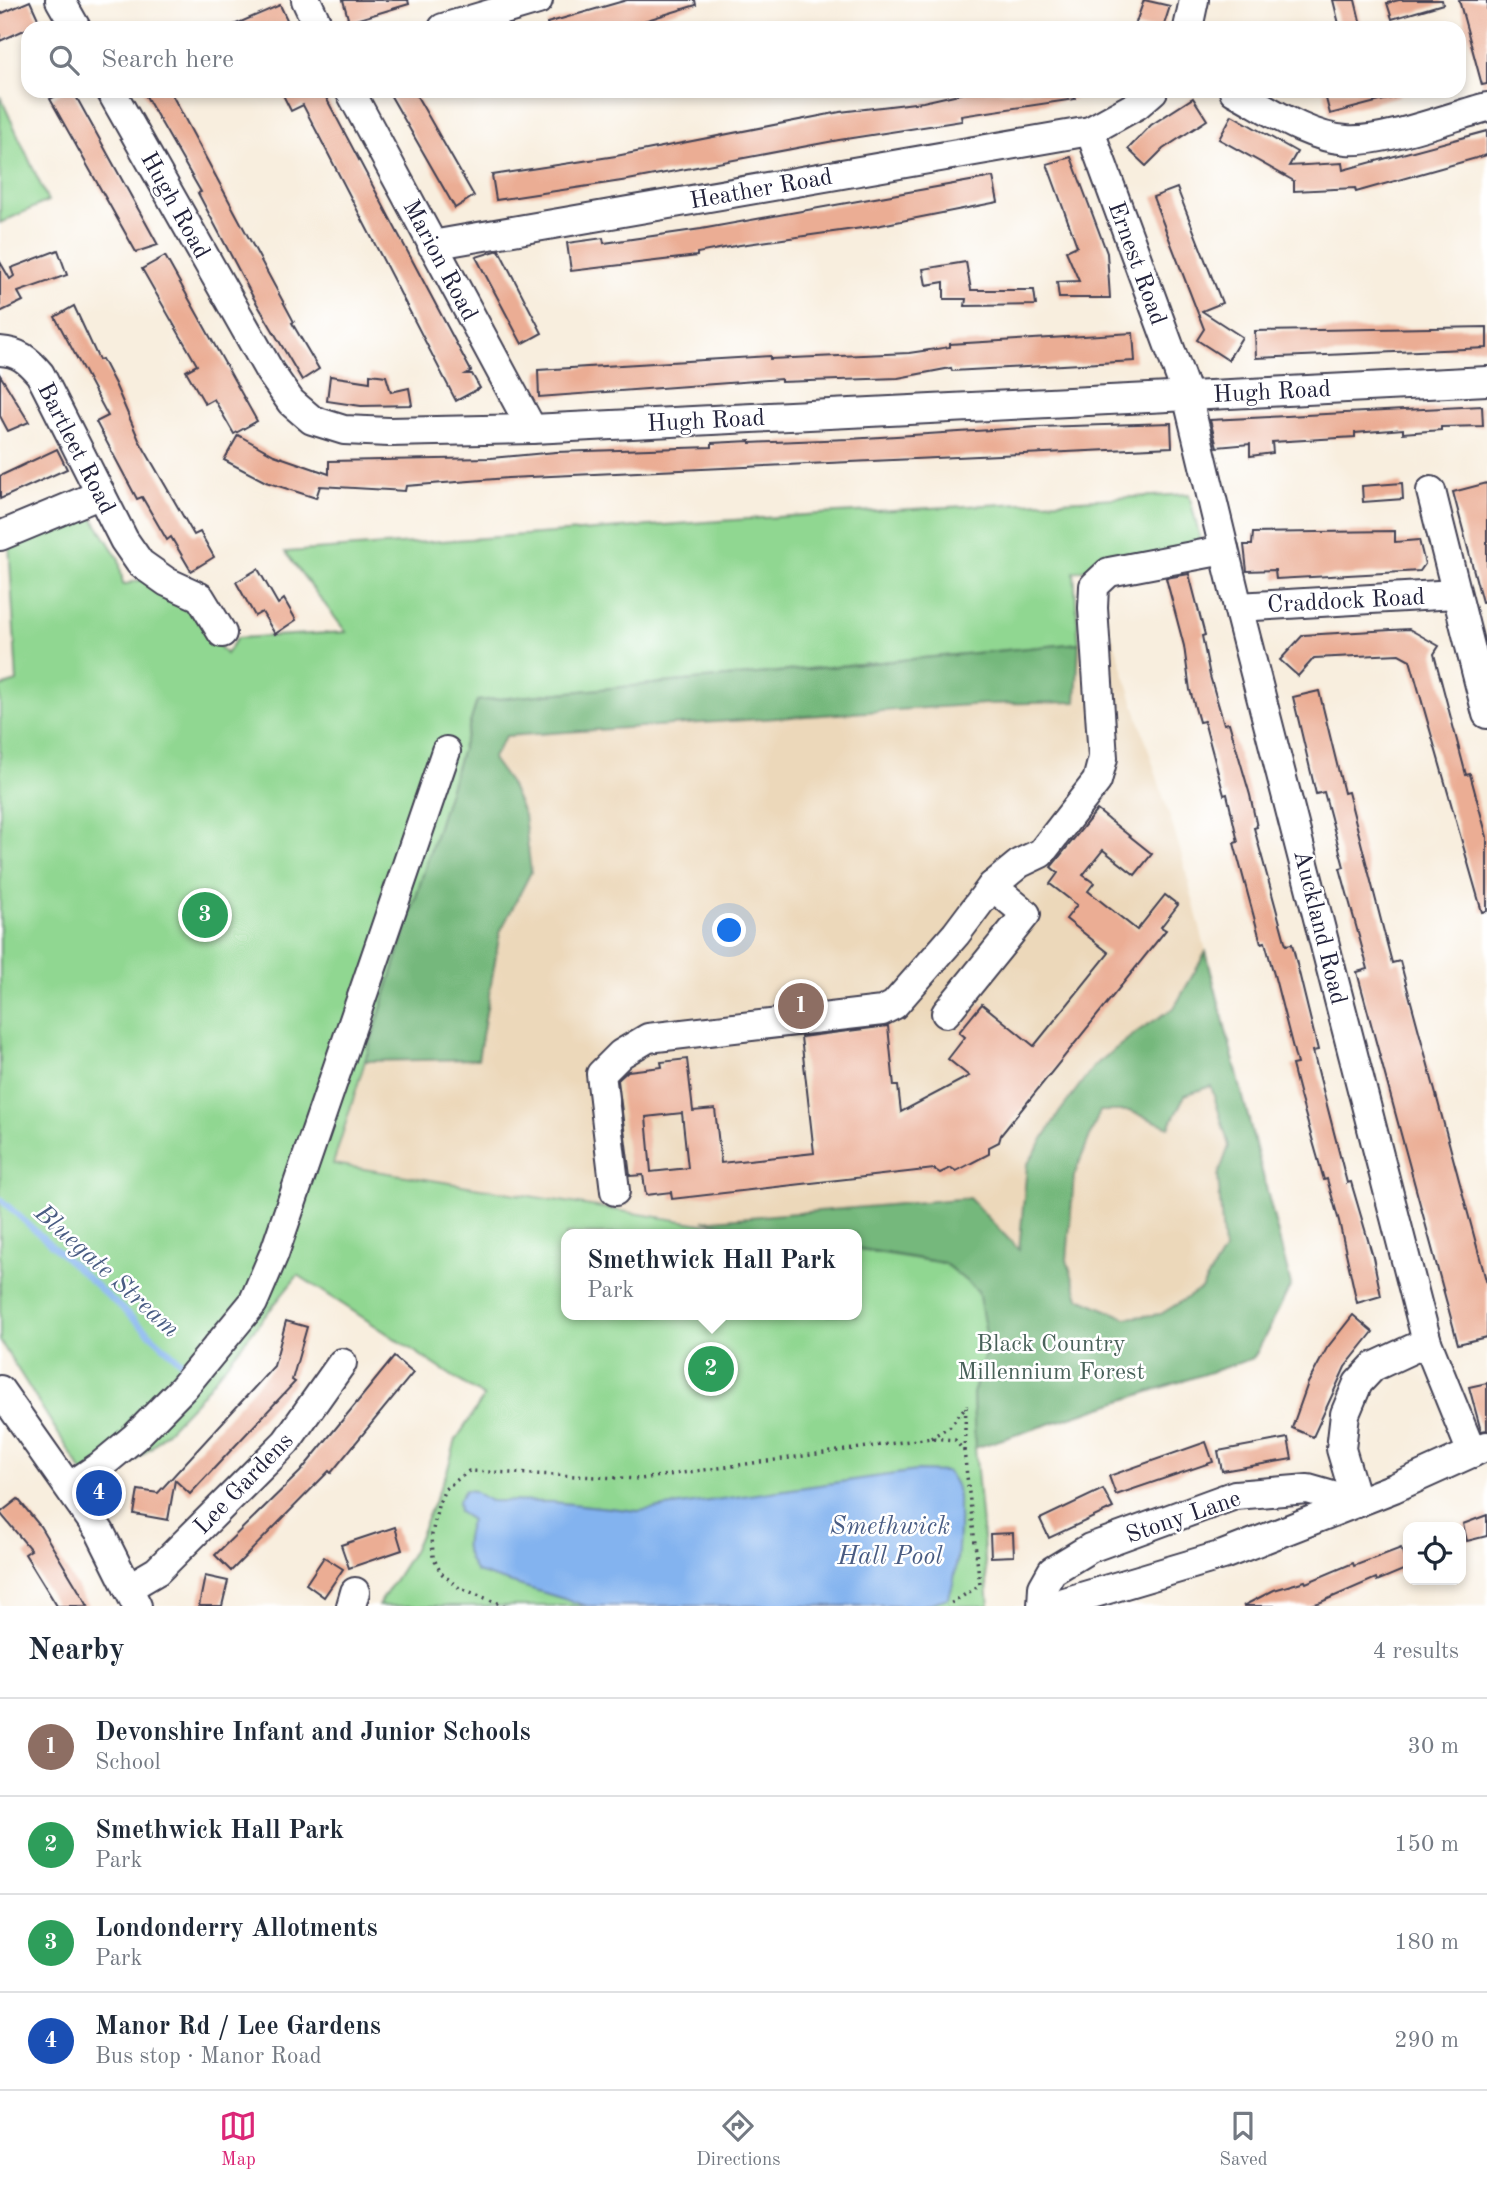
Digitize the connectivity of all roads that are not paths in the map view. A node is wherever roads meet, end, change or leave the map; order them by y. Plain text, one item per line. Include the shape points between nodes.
1 (60, 0) edge
2 (306, 0) edge
3 (538, 0) edge
4 (1194, 0) edge
5 (72, 21) edge
6 (316, 21) edge
7 (467, 21) edge
8 (1190, 21) edge
9 (115, 98) edge
10 (354, 98) edge
11 (1145, 98) edge
12 (1247, 98) edge
13 (1487, 107) edge
14 (1090, 131) junction
15 (432, 245) junction
16 (0, 351) edge
17 (1487, 381) edge
18 (1187, 395) junction
19 (532, 429) junction
20 (1431, 491) dead end
21 (101, 494) junction
22 (0, 536) edge
23 (1224, 550) junction
24 (1455, 594) junction
25 (1238, 607) junction
26 (222, 633) dead end
27 (1487, 714) edge
28 (446, 751) dead end
29 (992, 886) junction
30 (946, 946) junction
31 (978, 974) junction
32 (946, 1013) dead end
33 (615, 1192) dead end
34 (1427, 1342) junction
35 (342, 1363) dead end
36 (4, 1403) edge
37 (1479, 1450) edge
38 (69, 1487) junction
39 (1357, 1503) junction
40 (132, 1597) edge
41 (1042, 1606) edge
42 (1051, 1606) edge

1 - 5 street
2 - 6 street
3 - 7 street
4 - 8 street
9 - 19 street, Hugh Road via 270,372 291,402 312,419 344,430
10 - 15 street, Marion Road
11 - 14 street, Heather Road
12 - 13 street via 1310,131 1347,140 1385,135
14 - 15 street, Heather Road
14 - 18 street, Ernest Road
15 - 19 street, Marion Road
16 - 21 street, Bartleet Road via 14,352 40,374
17 - 18 street, Hugh Road
18 - 19 street, Hugh Road
18 - 23 street, Auckland Road
20 - 24 street
21 - 22 street
21 - 26 street, Bartleet Road via 133,568 200,597
23 - 25 street, Auckland Road
23 - 29 street via 1109,572 1094,586 1103,758 1097,781 1041,853
24 - 25 street, Craddock Road
24 - 27 street
25 - 34 street, Auckland Road
28 - 38 street via 274,1254 253,1303 183,1388 135,1437
29 - 30 street
29 - 31 street via 1026,914
30 - 31 street
30 - 33 street via 894,1005 882,1011 648,1038 621,1054 601,1074
31 - 32 street
34 - 37 street, Auckland Road
34 - 39 street via 1373,1367 1358,1383 1345,1414 1341,1449
35 - 40 street, Lee Gardens via 286,1442
36 - 38 street
37 - 39 street, Stony Lane
38 - 40 street via 100,1532
39 - 41 street, Stony Lane via 1308,1489 1235,1494 1090,1548 1052,1571 1043,1587
39 - 42 street, Stony Lane via 1223,1555

